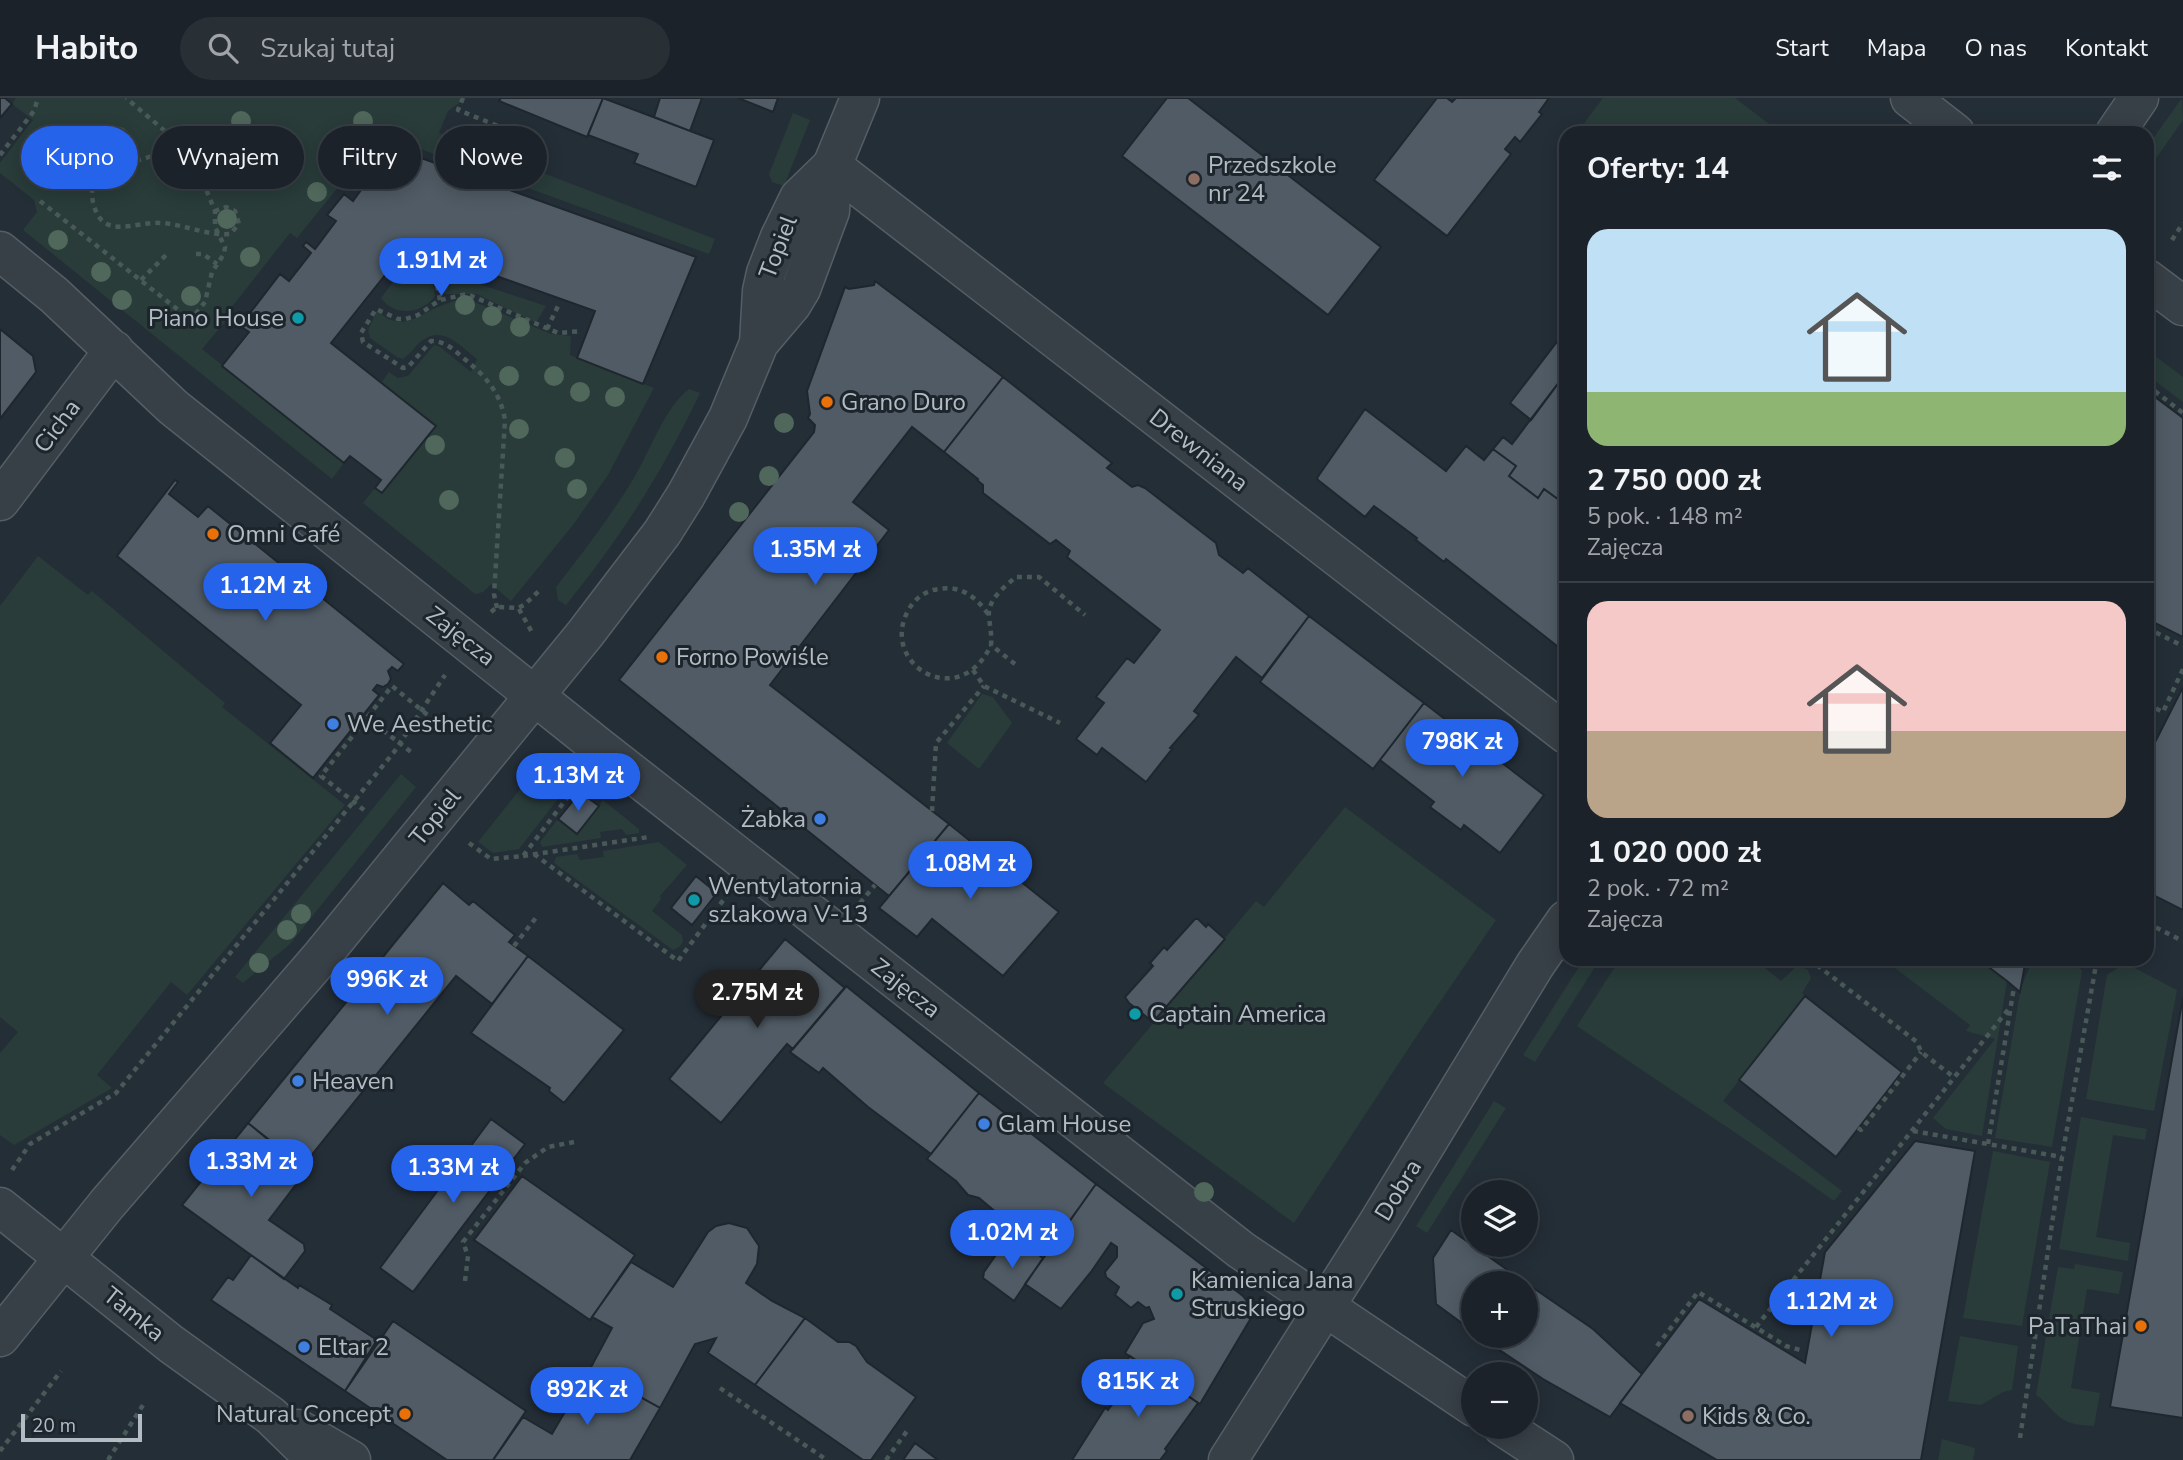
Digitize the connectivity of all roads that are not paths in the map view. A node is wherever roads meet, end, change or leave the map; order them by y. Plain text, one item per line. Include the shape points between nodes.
1 (860, 98) edge
2 (1910, 98) edge
3 (2140, 98) edge
4 (1946, 126) edge
5 (2120, 126) edge
6 (832, 166) junction
7 (0, 251) edge
8 (2154, 284) edge
9 (2183, 306) edge
10 (114, 350) junction
11 (0, 501) edge
12 (535, 695) junction
13 (1559, 729) edge
14 (1559, 930) edge
15 (0, 1207) edge
16 (63, 1258) junction
17 (1325, 1307) junction
18 (0, 1338) edge
19 (1461, 1399) edge
20 (271, 1416) junction
21 (1522, 1439) edge
22 (317, 1460) edge
23 (351, 1460) edge
24 (1228, 1460) edge
25 (1555, 1460) edge

1 - 6 street, Topiel
2 - 4 street
3 - 5 street
6 - 12 street, Topiel via 799,198 780,237 762,291 759,343 728,418 686,495 605,609
6 - 13 street, Drewniana
7 - 10 street, Zajęcza
8 - 9 street
10 - 11 street, Cicha
10 - 12 street, Zajęcza via 173,407
12 - 16 street, Topiel via 320,958
12 - 17 street, Zajęcza via 1241,1250
14 - 17 street, Dobra
15 - 16 street, Tamka
16 - 18 street, Topiel
16 - 20 street, Tamka
17 - 19 street, Zajęcza
17 - 24 street, Dobra
20 - 22 street, Tamka
20 - 23 street, Tamka
21 - 25 street

